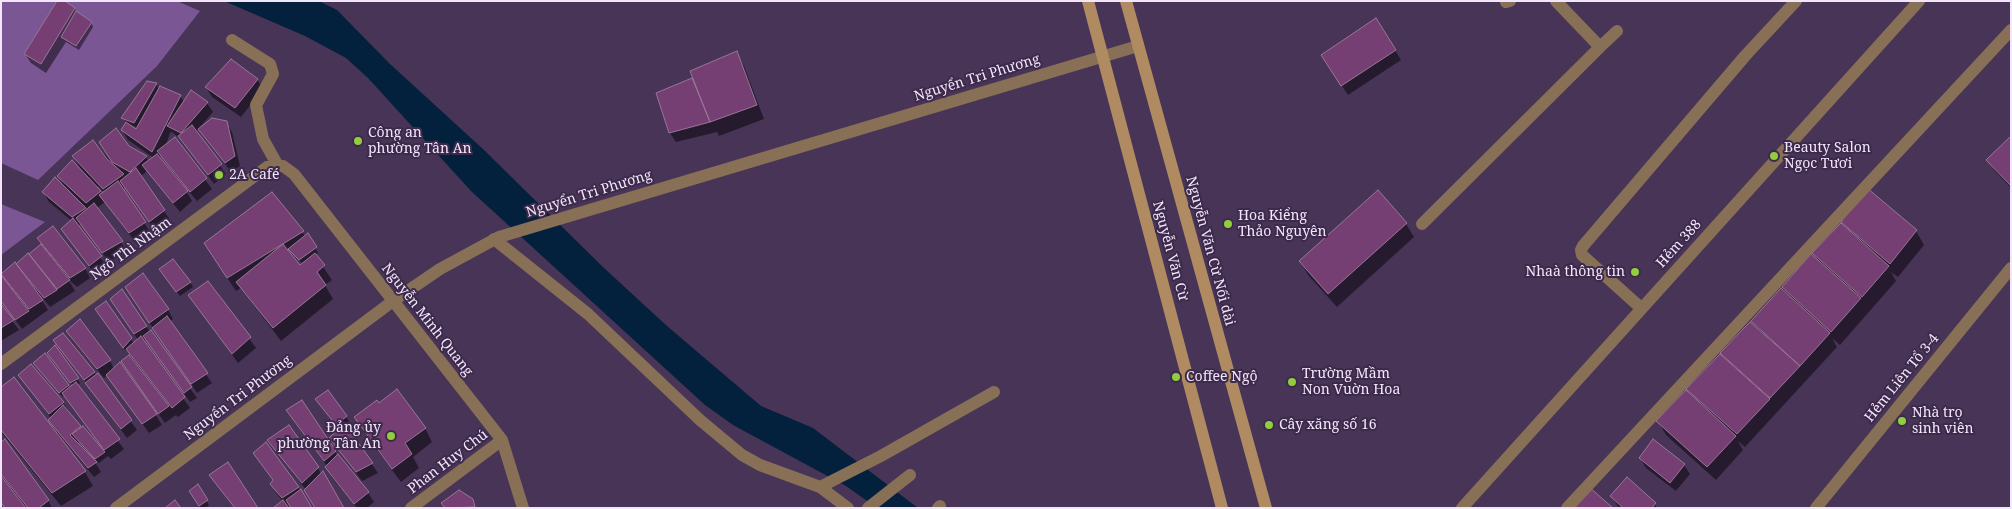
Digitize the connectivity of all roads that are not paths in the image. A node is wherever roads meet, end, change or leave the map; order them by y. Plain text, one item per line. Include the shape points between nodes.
1 (1088, 1) edge
2 (1126, 1) edge
3 (1556, 1) edge
4 (1796, 1) edge
5 (1919, 1) edge
6 (2011, 30) edge
7 (1617, 31) dead end
8 (232, 40) dead end
9 (1138, 46) junction
10 (1600, 47) junction
11 (1104, 56) junction
12 (280, 166) junction
13 (1422, 224) dead end
14 (497, 238) junction
15 (2011, 268) edge
16 (393, 301) junction
17 (1641, 308) junction
18 (1, 364) edge
19 (994, 392) dead end
20 (502, 440) junction
21 (910, 475) dead end
22 (825, 485) junction
23 (116, 508) edge
24 (411, 508) edge
25 (523, 508) edge
26 (848, 508) edge
27 (868, 508) edge
28 (1222, 508) edge
29 (1266, 508) edge
30 (1462, 508) edge
31 (1567, 508) edge
32 (1816, 508) edge

1 - 11 main road, Nguyễn Văn Cừ
2 - 9 main road, Nguyễn Văn Cừ Nối dài
3 - 10 street
4 - 17 street via 1583,246 1582,255
5 - 17 street, Hẻm 388
6 - 31 street
7 - 10 street
8 - 12 street, Nguyễn Minh Quang via 270,64 273,74 256,105 263,139
9 - 11 street, Nguyển Tri Phương
9 - 29 main road, Nguyễn Văn Cừ Nối dài
10 - 13 street
11 - 14 street, Nguyển Tri Phương
11 - 28 main road, Nguyễn Văn Cừ
12 - 16 street, Nguyễn Minh Quang via 294,174
12 - 18 street, Ngô Thì Nhậm via 267,167
14 - 16 street, Nguyển Tri Phương via 440,269
14 - 22 street via 588,314 700,420 742,455 760,466
15 - 32 street, Hẻm Liên Tổ 3-4
16 - 20 street, Nguyễn Minh Quang
16 - 23 street, Nguyển Tri Phương
17 - 30 street, Hẻm 388
19 - 22 street
20 - 24 street, Phan Huy Chú
20 - 25 street, Nguyễn Minh Quang
21 - 27 street
22 - 26 street

